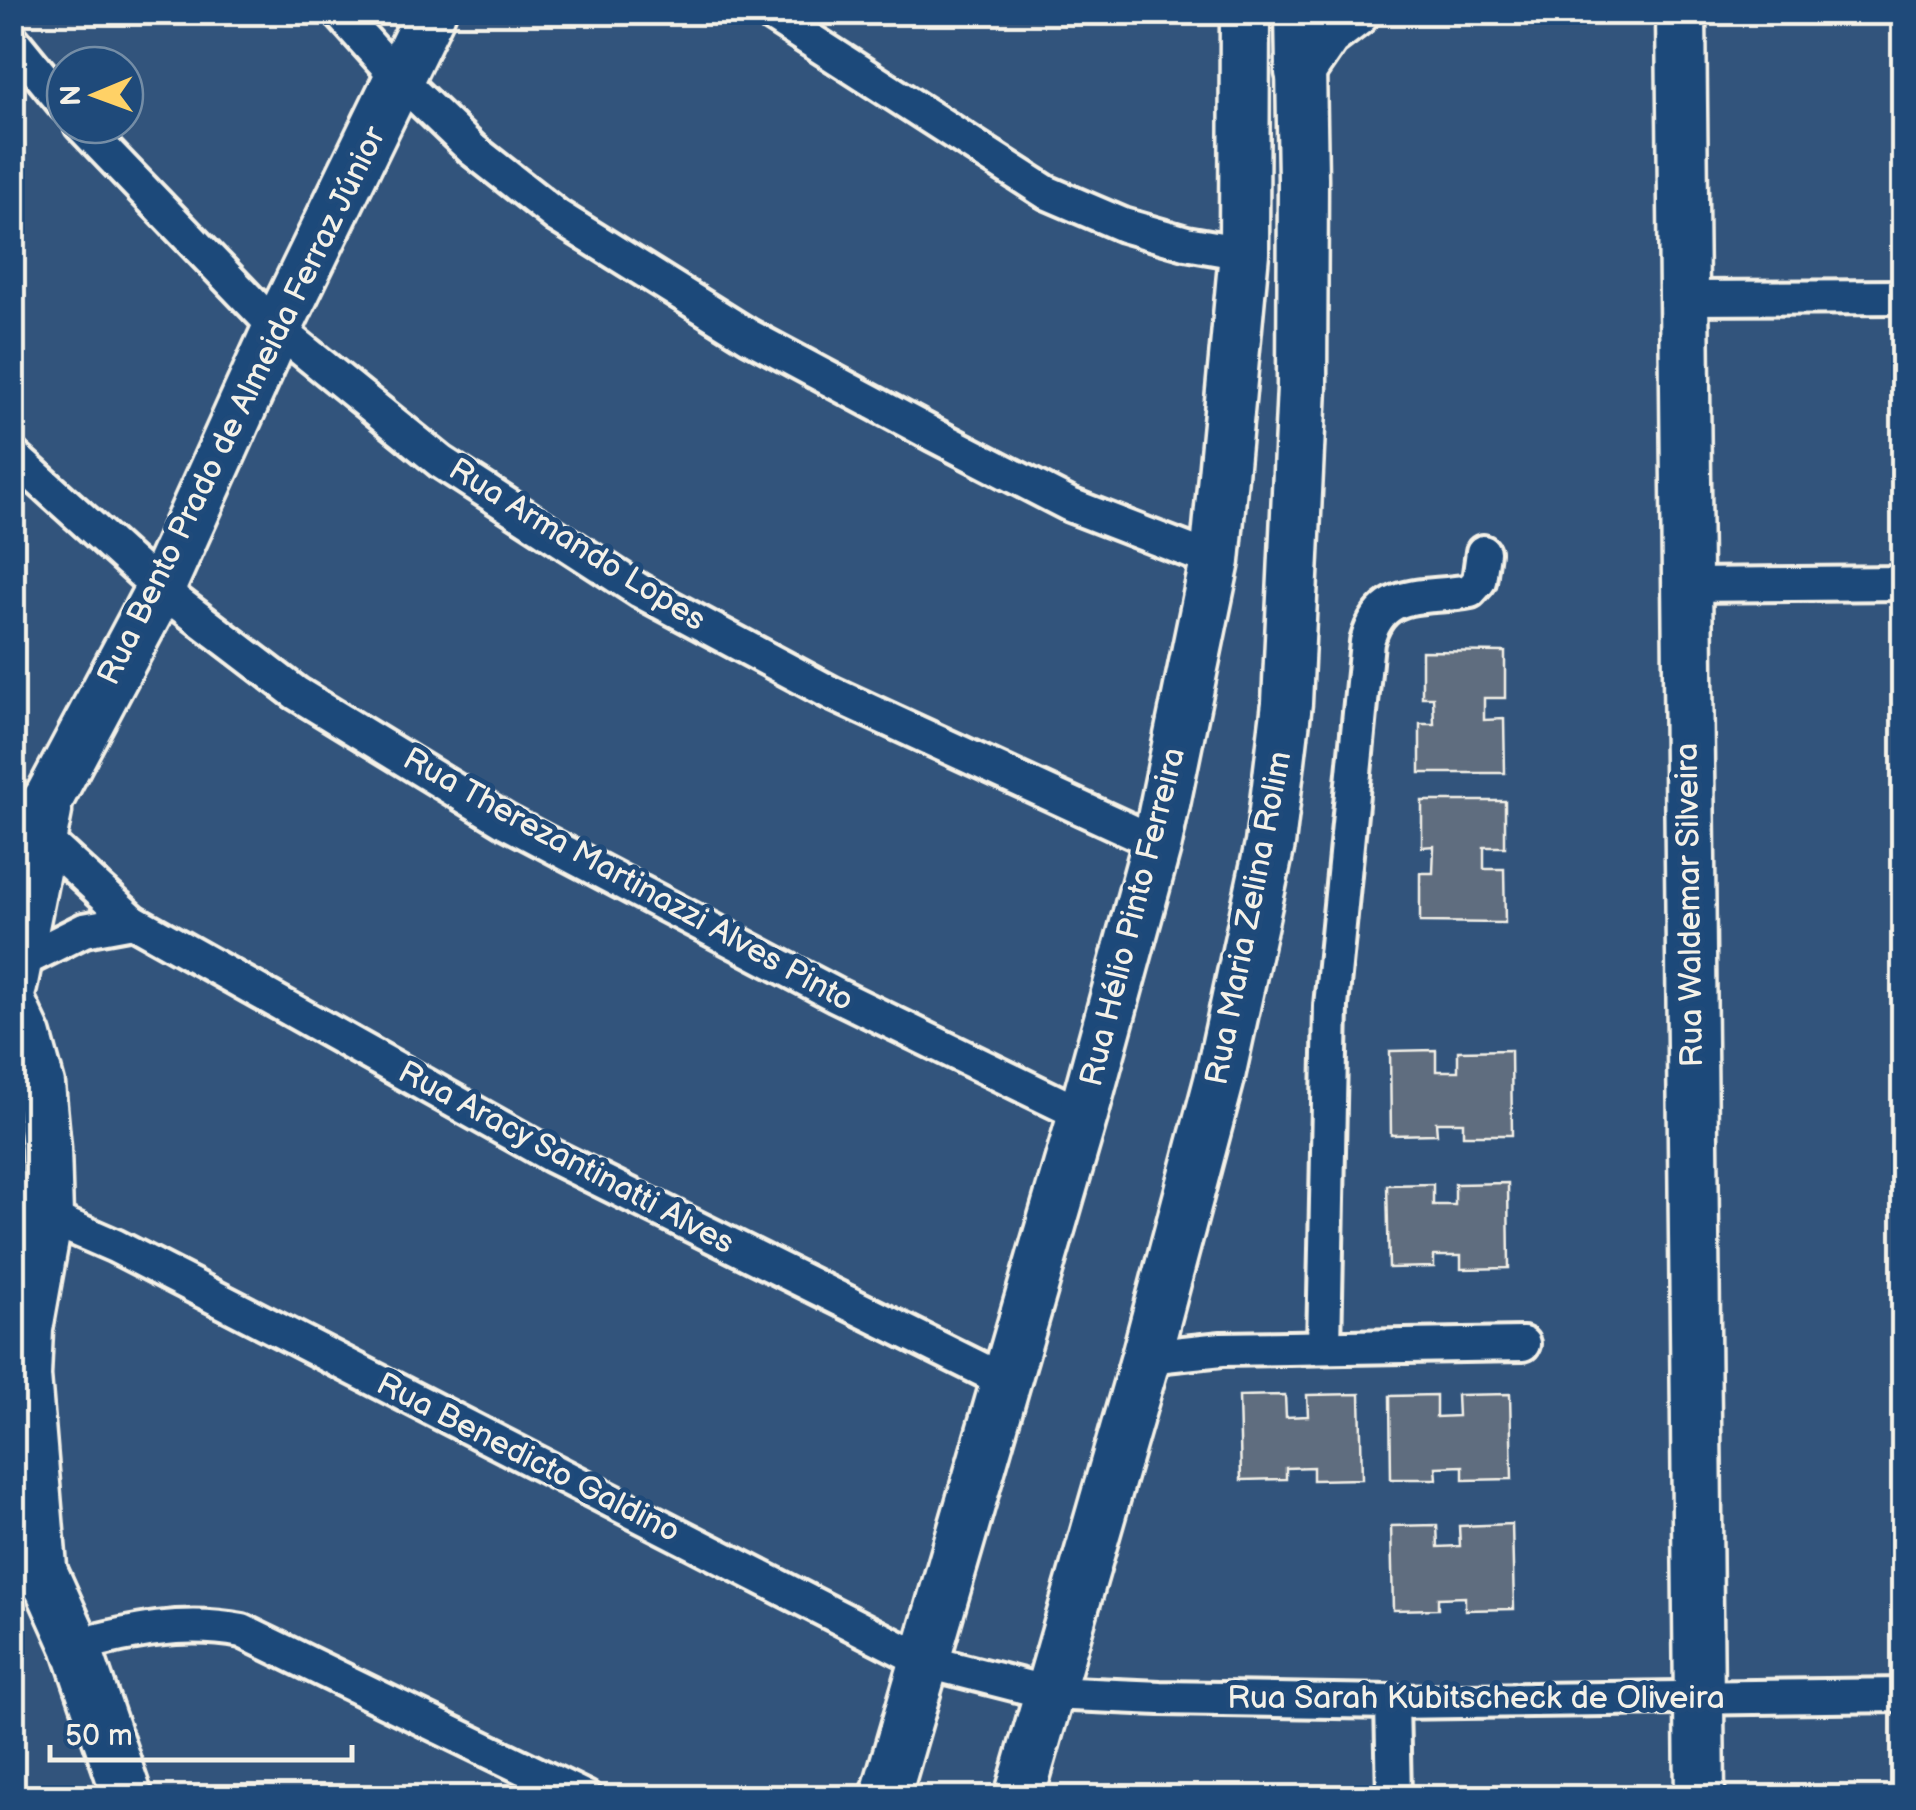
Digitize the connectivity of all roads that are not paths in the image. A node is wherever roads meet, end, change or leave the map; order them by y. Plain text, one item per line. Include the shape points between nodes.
1 (339, 12) edge
2 (432, 12) edge
3 (767, 12) edge
4 (1245, 12) edge
5 (1300, 12) edge
6 (1355, 12) edge
7 (1682, 12) edge
8 (12, 40) edge
9 (1300, 72) junction
10 (399, 79) junction
11 (45, 81) edge
12 (99, 145) edge
13 (1244, 254) junction
14 (1904, 296) edge
15 (1686, 298) junction
16 (276, 329) junction
17 (12, 455) edge
18 (1484, 552) dead end
19 (1215, 562) junction
20 (1904, 584) edge
21 (1687, 586) junction
22 (160, 589) junction
23 (33, 827) edge
24 (1157, 843) junction
25 (133, 921) junction
26 (14, 985) edge
27 (1083, 1115) junction
28 (30, 1212) edge
29 (1523, 1344) dead end
30 (1324, 1346) junction
31 (1146, 1357) junction
32 (1006, 1382) junction
33 (12, 1493) edge
34 (43, 1579) junction
35 (76, 1646) junction
36 (924, 1660) junction
37 (1050, 1693) junction
38 (1904, 1695) edge
39 (1698, 1696) junction
40 (1392, 1702) junction
41 (128, 1798) edge
42 (586, 1798) edge
43 (885, 1798) edge
44 (1019, 1798) edge
45 (1394, 1798) edge
46 (1700, 1798) edge

1 - 10 street
2 - 10 street, Rua Bento Prado de Almeida Ferraz Júnior
3 - 13 street via 1046,192 1123,225
4 - 13 street, Rua Hélio Pinto Ferreira
5 - 9 street, Rua Maria Zelina Rolim
6 - 9 street via 1326,34
7 - 15 street, Rua Waldemar Silveira
8 - 11 street
9 - 31 street, Rua Maria Zelina Rolim via 1302,387 1284,721 1270,844 1224,1062
10 - 16 street, Rua Bento Prado de Almeida Ferraz Júnior
10 - 19 street via 473,150 557,216 749,336 1070,505
12 - 16 street, Rua Armando Lopes
13 - 19 street, Rua Hélio Pinto Ferreira
14 - 15 street
15 - 21 street, Rua Waldemar Silveira
16 - 22 street, Rua Bento Prado de Almeida Ferraz Júnior
16 - 24 street, Rua Armando Lopes via 441,462 640,591 831,693
17 - 22 street, Rua Thereza Martinazzi Alves Pinto
18 - 30 street via 1470,591 1392,602 1380,610 1367,642 1331,1006
19 - 24 street, Rua Hélio Pinto Ferreira
20 - 21 street
21 - 39 street, Rua Waldemar Silveira
22 - 23 street, Rua Bento Prado de Almeida Ferraz Júnior
22 - 27 street, Rua Thereza Martinazzi Alves Pinto via 296,693 508,822 836,995
23 - 25 street, Rua Aracy Santinatti Alves
23 - 26 street, Rua Bento Prado de Almeida Ferraz Júnior
24 - 27 street, Rua Hélio Pinto Ferreira
25 - 26 street via 84,930
25 - 32 street, Rua Aracy Santinatti Alves via 552,1156
26 - 28 street via 40,1085 46,1148
27 - 32 street, Rua Hélio Pinto Ferreira
28 - 34 street via 26,1376
28 - 36 street, Rua Benedicto Galdino via 115,1246
29 - 30 street
30 - 31 street
31 - 37 street, Rua Maria Zelina Rolim
32 - 36 street, Rua Hélio Pinto Ferreira
33 - 34 street
34 - 35 street
35 - 41 street
35 - 42 street via 151,1629 242,1631
36 - 37 street, Rua Benedicto Galdino
36 - 43 street, Rua Hélio Pinto Ferreira
37 - 40 street, Rua Sarah Kubitscheck de Oliveira
37 - 44 street, Rua Maria Zelina Rolim
38 - 39 street, Rua Sarah Kubitscheck de Oliveira
39 - 40 street, Rua Sarah Kubitscheck de Oliveira
39 - 46 street, Rua Waldemar Silveira
40 - 45 street

